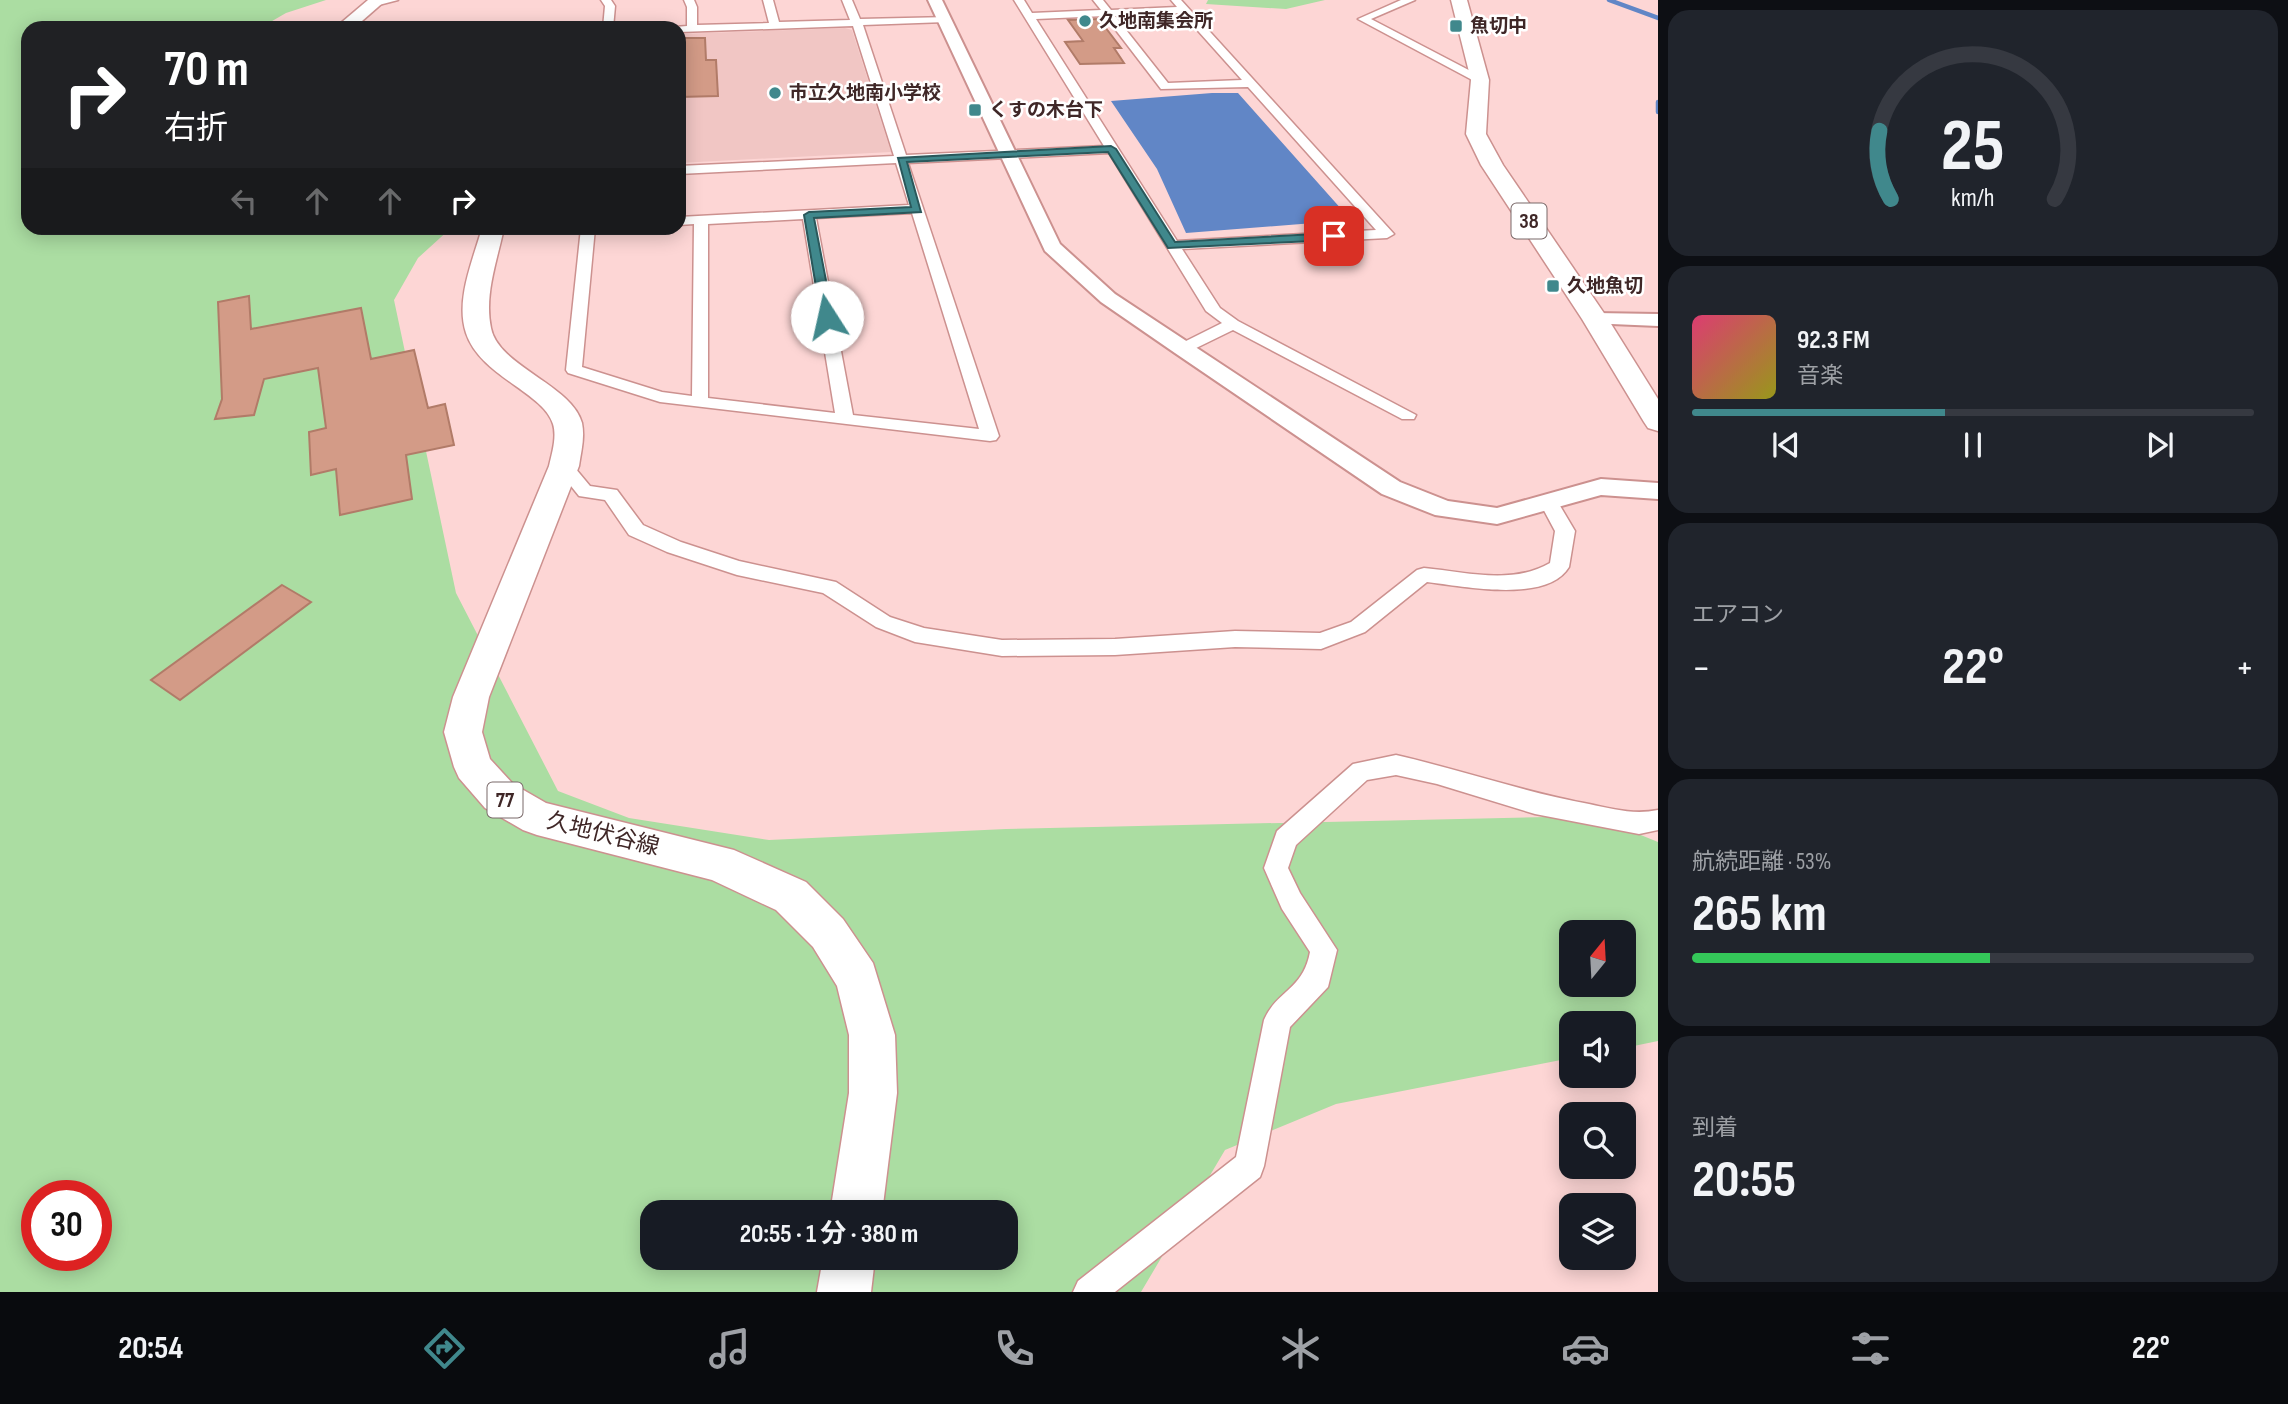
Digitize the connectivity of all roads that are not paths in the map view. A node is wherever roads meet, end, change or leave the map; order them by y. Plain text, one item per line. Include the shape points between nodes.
1 (393, 0) edge
2 (606, 0) edge
3 (689, 0) edge
4 (768, 0) edge
5 (847, 0) edge
6 (935, 0) edge
7 (1019, 0) edge
8 (1098, 0) edge
9 (1176, 0) edge
10 (1410, 0) edge
11 (1460, 0) edge
12 (376, 1) edge
13 (1186, 10) junction
14 (1108, 13) junction
15 (1030, 16) junction
16 (946, 19) junction
17 (352, 21) edge
18 (609, 21) edge
19 (857, 23) junction
20 (775, 26) junction
21 (686, 29) edge
22 (692, 29) junction
23 (1480, 80) junction
24 (1251, 83) junction
25 (1111, 149) junction
26 (1007, 154) junction
27 (901, 160) junction
28 (686, 170) edge
29 (917, 209) junction
30 (809, 215) junction
31 (701, 220) junction
32 (686, 221) edge
33 (491, 235) edge
34 (587, 235) edge
35 (1172, 245) junction
36 (1595, 318) junction
37 (1658, 320) edge
38 (1233, 324) junction
39 (1182, 349) junction
40 (699, 402) junction
41 (1408, 415) dead end
42 (845, 419) junction
43 (1658, 422) edge
44 (564, 466) junction
45 (1658, 491) edge
46 (1549, 503) junction
47 (1658, 820) edge
48 (858, 1200) edge
49 (848, 1270) edge
50 (845, 1292) edge
51 (1089, 1292) edge

1 - 12 street
2 - 18 street
3 - 22 street
4 - 20 street
5 - 19 street
6 - 16 street
7 - 15 street
8 - 14 street
9 - 13 street
10 - 23 street via 1363,19
11 - 23 main road, 38
12 - 17 main road
13 - 14 street
13 - 24 street
14 - 15 street
14 - 24 street via 1166,87
15 - 25 street
16 - 19 street
16 - 26 street
19 - 20 street
19 - 27 street
20 - 22 street
21 - 22 street
23 - 36 main road, 38 via 1476,134
24 - 35 street via 1388,233
25 - 26 street
25 - 35 street
26 - 27 street
26 - 39 street via 1052,247 1108,298
27 - 28 street
27 - 29 street
29 - 30 street
29 - 42 street via 990,436
30 - 31 street
30 - 42 street
31 - 32 street
31 - 40 street
33 - 44 main road, 久地伏谷線 / 77 via 475,302 478,331 488,352 549,398 567,421
34 - 40 street via 574,370 660,397
35 - 38 street via 1214,311
36 - 37 street
36 - 43 main road, 38
38 - 39 street
38 - 41 street
39 - 46 street via 1391,488 1444,509 1497,516
40 - 42 street
44 - 46 street via 585,492 611,494 636,530 674,547 737,568 829,587 883,622 922,636 1002,648 1235,639 1321,641 1358,627 1424,575 1515,584 1559,568 1565,531
44 - 48 main road, 久地伏谷線 / 77 via 471,697 463,732 473,767 499,796 537,818 719,863 791,896 828,933 857,978 872,1035 873,1093
45 - 46 street via 1601,487
47 - 51 street via 1639,824 1535,804 1396,765 1361,771 1286,839 1276,868 1324,950 1319,978 1278,1020 1249,1166
49 - 50 main road

